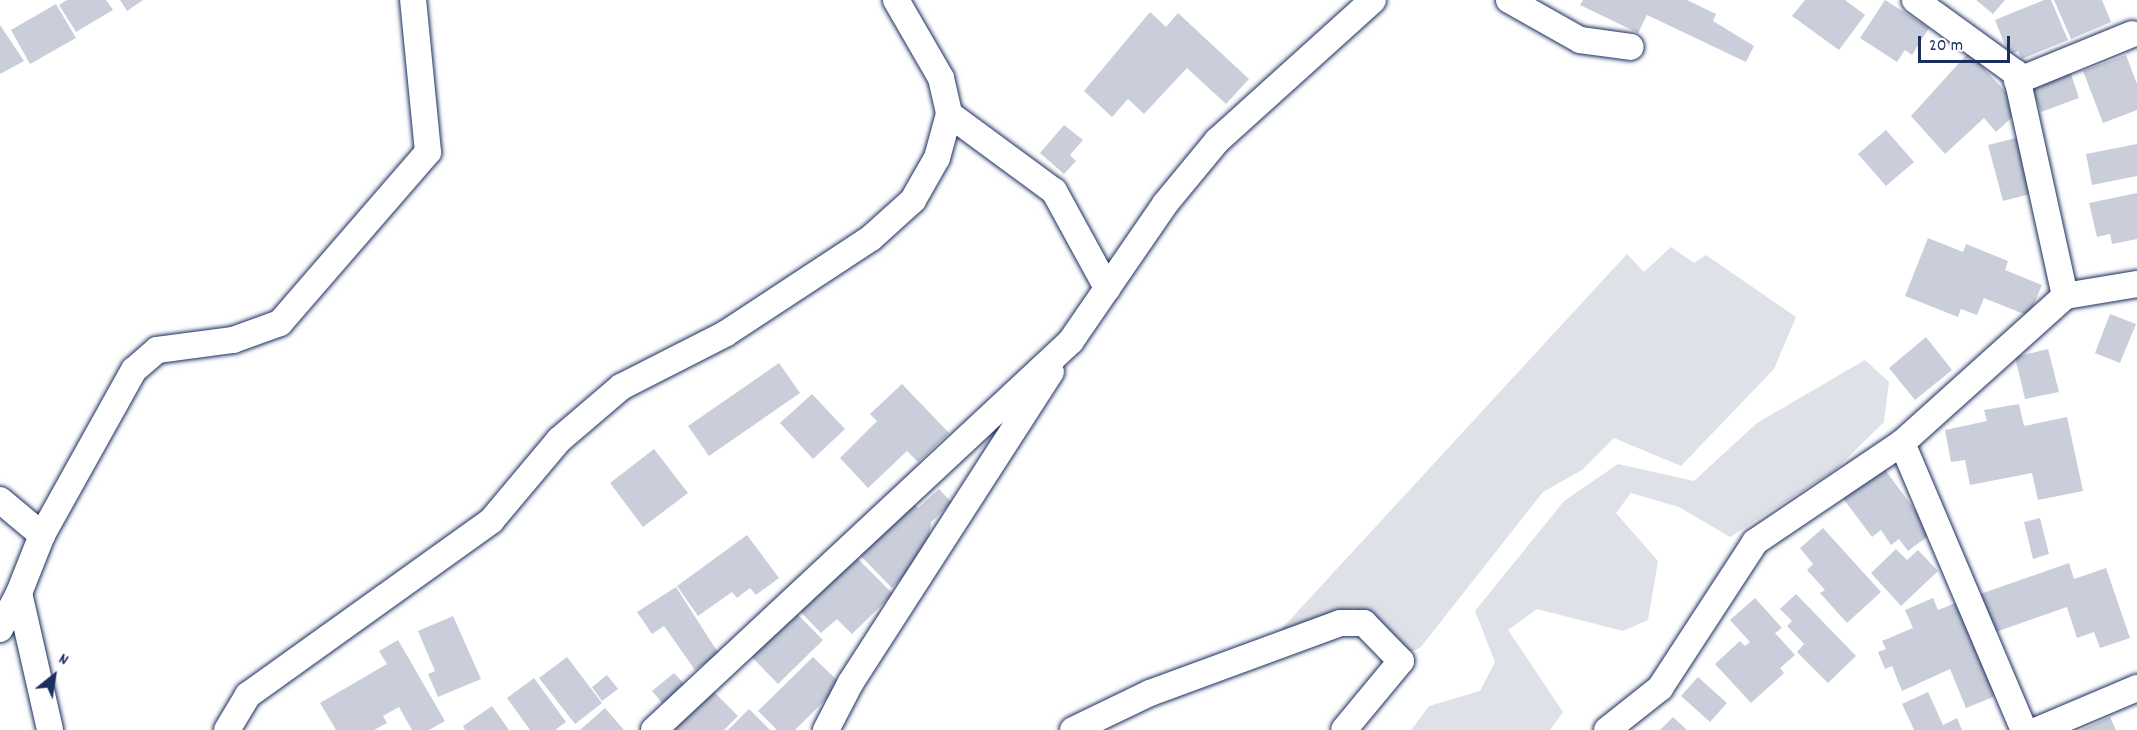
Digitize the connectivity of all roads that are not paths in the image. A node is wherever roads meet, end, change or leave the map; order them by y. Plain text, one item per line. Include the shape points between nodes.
1 (413, 0) edge
2 (896, 0) edge
3 (1373, 0) edge
4 (1509, 0) edge
5 (1915, 0) edge
6 (2132, 34) dead end
7 (1631, 47) dead end
8 (2017, 81) junction
9 (950, 114) junction
10 (2137, 284) edge
11 (1107, 288) junction
12 (2064, 296) junction
13 (1071, 341) junction
14 (1902, 442) junction
15 (0, 500) edge
16 (42, 535) junction
17 (19, 593) junction
18 (0, 629) edge
19 (2137, 688) edge
20 (50, 730) edge
21 (227, 730) edge
22 (654, 730) edge
23 (826, 730) edge
24 (1073, 730) edge
25 (1344, 730) edge
26 (1607, 730) edge
27 (2024, 730) edge
28 (2038, 730) edge

1 - 16 street via 428,152 280,322 233,340 157,350 134,369
2 - 9 street via 940,78
3 - 11 street via 1217,141
4 - 7 street via 1580,40
5 - 8 street via 2016,73
6 - 8 street
8 - 12 street
9 - 11 street via 1054,191
9 - 21 street via 937,158 913,200 871,238 735,328 621,387 558,440 491,520 248,695
10 - 12 street
11 - 13 street
12 - 14 street
13 - 22 street
13 - 23 street via 850,682
14 - 26 street via 1755,542 1660,688
14 - 27 street
15 - 16 street
16 - 17 street
17 - 18 street
17 - 20 street
19 - 28 street
24 - 25 street via 1150,693 1340,623 1364,622 1401,661

